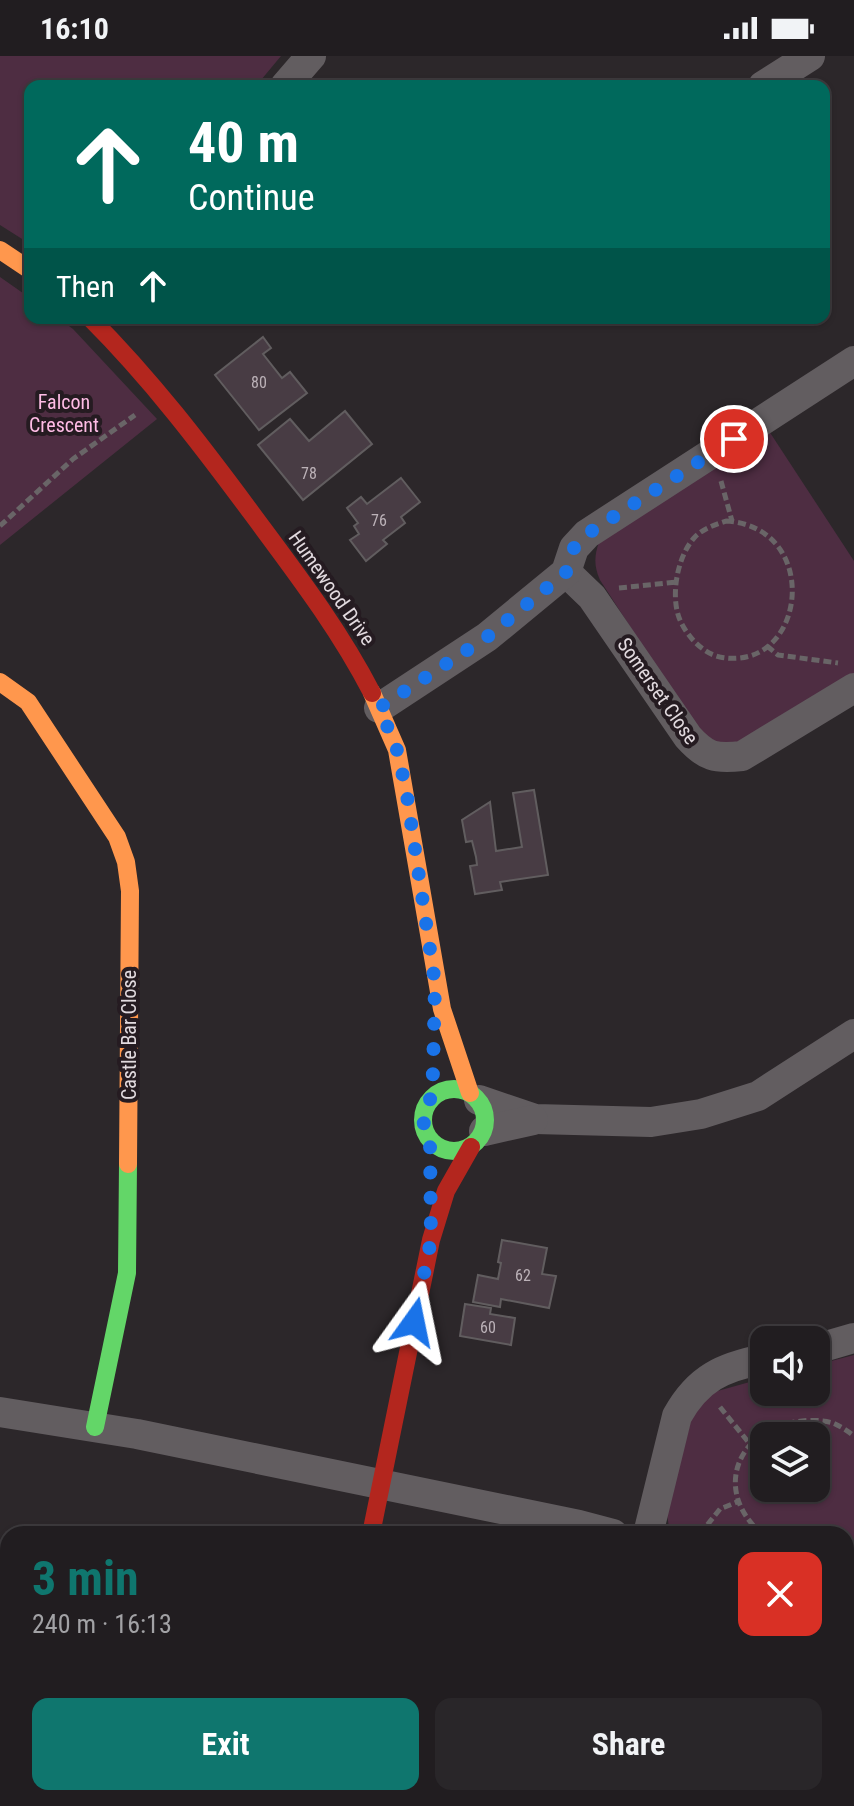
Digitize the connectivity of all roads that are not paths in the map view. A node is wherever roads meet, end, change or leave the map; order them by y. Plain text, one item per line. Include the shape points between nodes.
1 (311, 56) edge
2 (810, 56) edge
3 (290, 80) edge
4 (772, 80) edge
5 (0, 250) edge
6 (24, 266) edge
7 (97, 324) edge
8 (854, 361) edge
9 (566, 572) junction
10 (852, 677) edge
11 (0, 682) edge
12 (379, 708) junction
13 (435, 983) junction
14 (854, 1034) edge
15 (434, 1050) dead end
16 (433, 1073) dead end
17 (474, 1096) junction
18 (430, 1100) junction
19 (535, 1119) junction
20 (477, 1139) junction
21 (430, 1141) junction
22 (431, 1240) junction
23 (854, 1338) edge
24 (830, 1345) edge
25 (750, 1363) edge
26 (0, 1412) edge
27 (95, 1427) junction
28 (381, 1485) junction
29 (373, 1526) edge
30 (583, 1526) edge
31 (650, 1526) edge

1 - 3 street
2 - 4 street
5 - 6 street
7 - 12 street, Humewood Drive via 163,397 335,625
8 - 9 street via 587,534 574,548
9 - 10 street, Somerset Close via 592,597 703,753 742,756
9 - 12 street via 487,637
11 - 27 street, Castle Bar Close via 28,702 117,837 130,891 127,1273
12 - 13 street, Humewood Drive via 396,746 406,789
13 - 15 street, Humewood Drive
13 - 17 street, Humewood Drive
14 - 19 street via 758,1096 701,1114 651,1122
16 - 18 street
17 - 18 street via 449,1089
17 - 19 street
17 - 20 street via 486,1120
18 - 21 street via 423,1121
19 - 20 street
20 - 21 street via 449,1151
20 - 22 street via 446,1191
21 - 22 street
22 - 28 street
23 - 24 street
25 - 31 street via 721,1371 687,1398 677,1416
26 - 27 street
27 - 28 street
28 - 29 street
28 - 30 street

